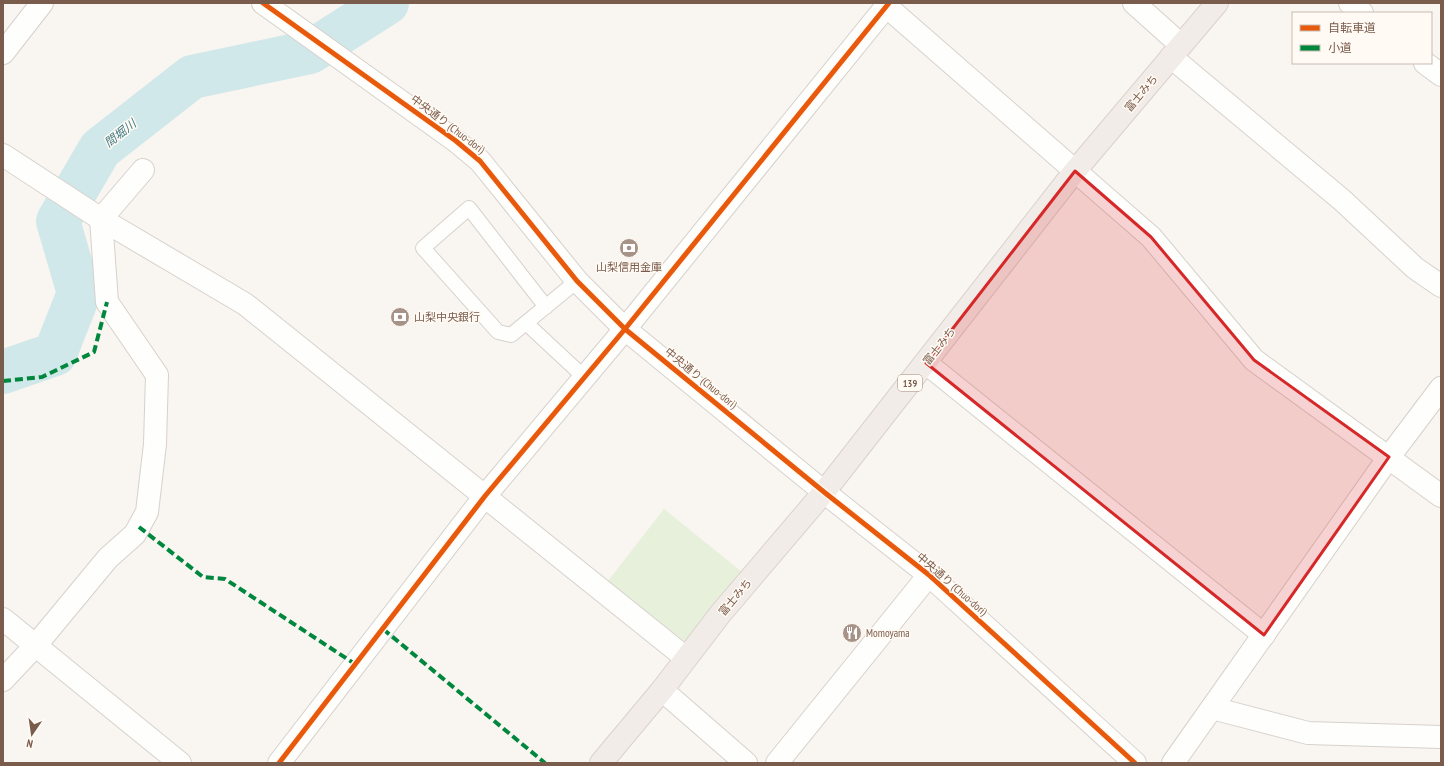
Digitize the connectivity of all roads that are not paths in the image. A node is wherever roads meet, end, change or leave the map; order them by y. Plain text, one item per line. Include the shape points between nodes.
1 (42, 3) edge
2 (264, 3) edge
3 (1134, 3) edge
4 (1217, 3) edge
5 (1350, 3) edge
6 (888, 4) edge
7 (1361, 12) edge
8 (1176, 51) junction
9 (3, 54) edge
10 (1426, 64) edge
11 (1441, 76) edge
12 (3, 155) edge
13 (143, 170) dead end
14 (1075, 171) junction
15 (101, 219) junction
16 (577, 281) junction
17 (1441, 286) edge
18 (546, 307) junction
19 (526, 323) junction
20 (625, 329) junction
21 (926, 363) junction
22 (584, 376) junction
23 (1441, 388) edge
24 (1389, 457) junction
25 (824, 492) junction
26 (485, 496) junction
27 (1441, 496) edge
28 (929, 575) junction
29 (3, 619) edge
30 (1264, 634) junction
31 (36, 645) junction
32 (686, 658) junction
33 (3, 680) edge
34 (662, 690) junction
35 (1212, 708) junction
36 (1441, 737) edge
37 (180, 763) edge
38 (279, 763) edge
39 (601, 763) edge
40 (746, 763) edge
41 (777, 763) edge
42 (1135, 763) edge
43 (1173, 763) edge

1 - 9 street
2 - 16 street, 中央通り (Chuo-dori) via 480,161
3 - 8 street
4 - 8 highway, 富士みち / 139
5 - 7 street
6 - 14 street
6 - 20 street
8 - 14 highway, 富士みち / 139
8 - 17 street via 1415,268
10 - 11 street
12 - 15 street
13 - 15 street
14 - 21 highway, 富士みち / 139
14 - 24 street via 1151,237 1254,360
15 - 26 street via 245,304
15 - 31 street via 107,302 157,375 155,444 147,512 135,534 108,558
16 - 18 lane
16 - 20 street, 中央通り (Chuo-dori)
18 - 19 lane
18 - 19 lane via 469,208 423,248 498,332 511,335
19 - 22 lane
20 - 22 street
20 - 25 street, 中央通り (Chuo-dori)
21 - 25 highway, 富士みち / 139
21 - 30 street
22 - 26 street
23 - 24 street
24 - 27 street
24 - 30 street
25 - 28 street, 中央通り (Chuo-dori)
25 - 32 highway, 富士みち / 139
26 - 32 street
26 - 38 street
28 - 41 street
28 - 42 street, 中央通り (Chuo-dori)
29 - 31 street
30 - 35 street
31 - 33 street
31 - 37 street
32 - 34 highway, 富士みち / 139
34 - 39 highway, 富士みち / 139
34 - 40 street
35 - 36 street via 1308,732
35 - 43 street

